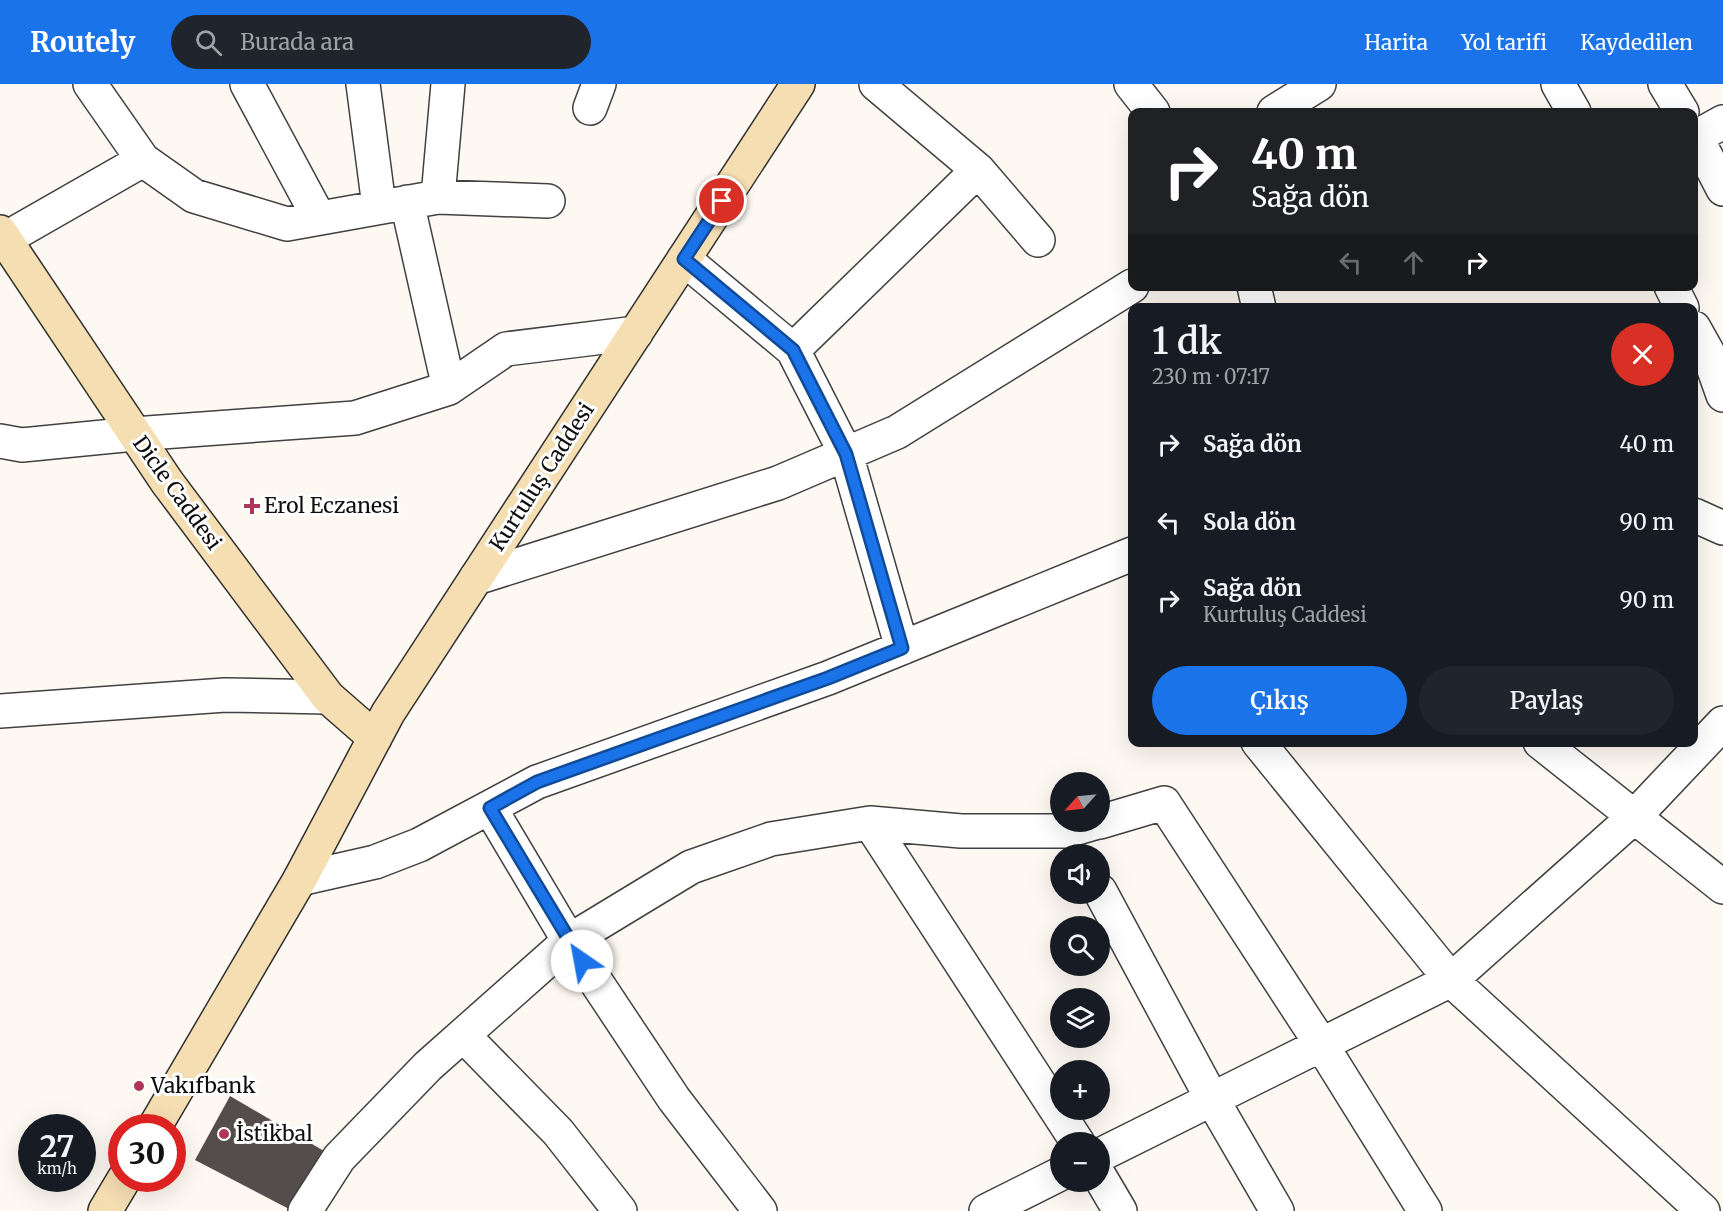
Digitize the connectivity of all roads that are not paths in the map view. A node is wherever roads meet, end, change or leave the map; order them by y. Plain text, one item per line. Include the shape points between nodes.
1 (90, 84) edge
2 (248, 84) edge
3 (363, 84) edge
4 (448, 84) edge
5 (798, 84) edge
6 (876, 84) edge
7 (1131, 84) edge
8 (1319, 84) edge
9 (1558, 84) edge
10 (1665, 84) edge
11 (1150, 108) edge
12 (1280, 108) edge
13 (1572, 108) edge
14 (1684, 108) edge
15 (1699, 126) edge
16 (142, 160) junction
17 (978, 170) junction
18 (1723, 189) edge
19 (548, 201) dead end
20 (408, 202) junction
21 (319, 218) junction
22 (3, 236) edge
23 (1038, 240) dead end
24 (684, 259) junction
25 (1128, 288) edge
26 (636, 333) junction
27 (1704, 346) edge
28 (793, 350) junction
29 (449, 388) junction
30 (1723, 395) edge
31 (134, 434) junction
32 (0, 441) edge
33 (846, 454) junction
34 (1698, 517) edge
35 (1723, 528) edge
36 (1128, 556) edge
37 (476, 578) junction
38 (902, 648) junction
39 (328, 697) junction
40 (0, 711) edge
41 (1723, 723) edge
42 (375, 738) junction
43 (1262, 747) edge
44 (1546, 747) edge
45 (490, 808) junction
46 (1634, 817) junction
47 (1110, 819) edge
48 (870, 823) junction
49 (1087, 832) edge
50 (1073, 843) edge
51 (300, 879) junction
52 (1723, 887) edge
53 (1107, 904) edge
54 (569, 941) junction
55 (1451, 980) junction
56 (463, 1035) junction
57 (1321, 1044) junction
58 (1212, 1098) junction
59 (162, 1114) edge
60 (1071, 1132) edge
61 (1110, 1150) edge
62 (1050, 1179) edge
63 (116, 1192) edge
64 (1109, 1192) edge
65 (105, 1211) edge
66 (305, 1211) edge
67 (620, 1211) edge
68 (759, 1211) edge
69 (986, 1211) edge
70 (1120, 1211) edge
71 (1277, 1211) edge
72 (1425, 1211) edge
73 (1703, 1211) edge

1 - 16 street
2 - 21 street
3 - 20 street
4 - 20 street
5 - 24 main road, Kurtuluş Caddesi
6 - 17 street
7 - 11 street
8 - 12 street
9 - 13 street
10 - 14 street
15 - 18 street
16 - 21 street via 194,196 287,224
16 - 22 street
17 - 23 street
17 - 28 street
19 - 20 street
20 - 21 street
20 - 29 street
22 - 31 main road, Dicle Caddesi
24 - 26 main road, Kurtuluş Caddesi
24 - 28 street
25 - 33 street via 897,432
26 - 29 street via 506,350
26 - 37 main road, Kurtuluş Caddesi
27 - 30 street
28 - 33 street
29 - 31 street via 356,418
31 - 32 street via 22,445
31 - 39 main road, Dicle Caddesi
33 - 37 street via 778,483
33 - 38 street
34 - 35 street
36 - 38 street
37 - 42 main road, Kurtuluş Caddesi
38 - 45 street via 537,782
39 - 40 street via 225,695
39 - 42 main road, Dicle Caddesi
41 - 46 street
42 - 51 main road, Kurtuluş Caddesi
43 - 55 street
44 - 46 street
45 - 51 street via 386,858
45 - 54 street
46 - 52 street
46 - 55 street
47 - 57 street via 1164,803
48 - 50 street
48 - 54 street via 771,839 691,867
48 - 60 street
49 - 50 street
51 - 59 main road, Kurtuluş Caddesi
53 - 58 street
54 - 56 street
54 - 68 street via 674,1100
55 - 57 street
55 - 73 street
56 - 66 street via 339,1158
56 - 67 street via 558,1132
57 - 58 street
57 - 72 street
58 - 61 street
58 - 71 street
62 - 69 street
63 - 65 main road
64 - 70 street

